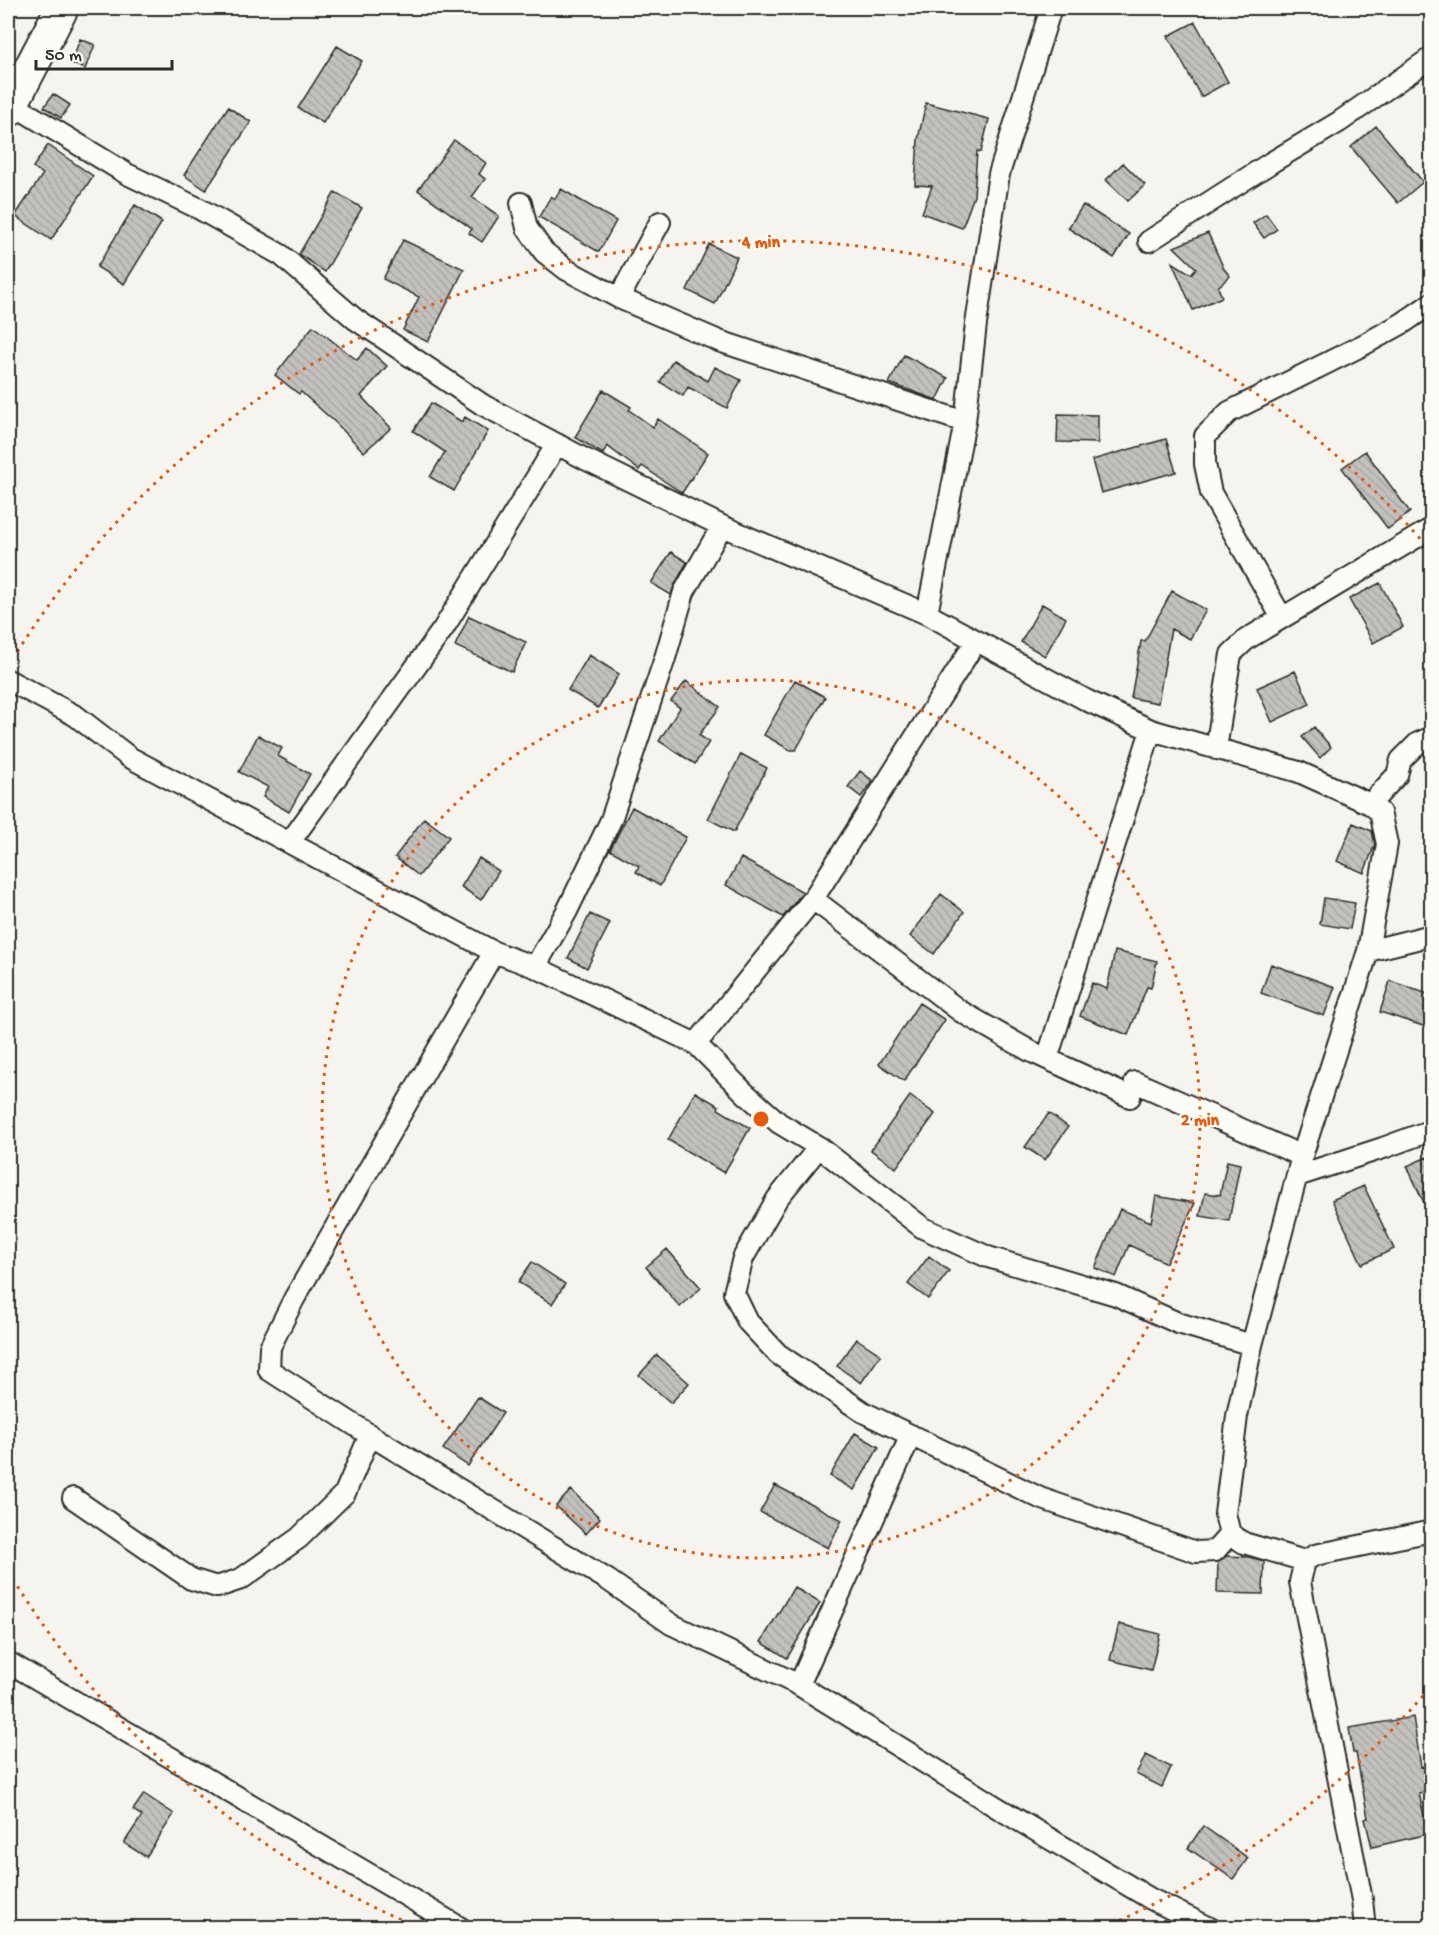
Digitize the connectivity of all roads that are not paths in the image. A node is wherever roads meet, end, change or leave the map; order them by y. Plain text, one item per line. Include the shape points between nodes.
1 (62, 8) edge
2 (1051, 8) edge
3 (1431, 57) edge
4 (10, 107) edge
5 (520, 203) dead end
6 (660, 222) dead end
7 (1149, 241) dead end
8 (619, 298) junction
9 (1431, 303) edge
10 (965, 422) junction
11 (557, 444) junction
12 (722, 526) junction
13 (1431, 528) edge
14 (927, 614) junction
15 (1282, 618) junction
16 (976, 641) junction
17 (8, 680) edge
18 (1151, 730) junction
19 (1431, 737) edge
20 (1216, 749) junction
21 (1370, 804) junction
22 (290, 842) junction
23 (813, 899) junction
24 (1431, 935) edge
25 (1368, 951) junction
26 (494, 952) junction
27 (535, 967) junction
28 (696, 1044) junction
29 (1047, 1059) junction
30 (1431, 1130) edge
31 (819, 1147) junction
32 (1302, 1156) junction
33 (1297, 1176) junction
34 (1252, 1345) junction
35 (370, 1435) junction
36 (911, 1435) junction
37 (73, 1498) dead end
38 (1431, 1531) edge
39 (1230, 1534) junction
40 (1305, 1561) junction
41 (8, 1662) edge
42 (800, 1685) junction
43 (1172, 1919) edge
44 (461, 1928) edge
45 (1210, 1928) edge
46 (1365, 1928) edge

1 - 4 main road
2 - 10 street via 999,174
3 - 7 street via 1339,122
4 - 11 street via 281,255 355,319 483,405
5 - 8 street via 527,228 544,252 567,270
6 - 8 street
8 - 10 street via 719,340
9 - 15 street via 1364,345 1229,412 1205,436 1211,492
10 - 14 street
11 - 12 street
11 - 22 street via 443,629
12 - 14 street
12 - 27 street via 684,592 611,820
13 - 15 street
14 - 16 street
15 - 20 street via 1247,639 1231,654
16 - 18 street
16 - 23 street
17 - 22 street via 75,716 129,757
18 - 20 street
18 - 29 street
19 - 21 street via 1418,743 1401,760 1397,775
20 - 21 street via 1299,772
21 - 25 street via 1380,812 1387,844
22 - 26 street
23 - 28 street
23 - 29 street via 960,1011
24 - 25 street
25 - 32 street
26 - 27 street
26 - 35 street via 270,1347 269,1370
27 - 28 street
28 - 31 street via 779,1123
29 - 32 street
30 - 33 street
31 - 34 street via 922,1228 988,1257 1116,1295 1178,1323
31 - 36 street via 777,1199 743,1258 734,1293 748,1322 778,1354 863,1412
32 - 33 street
33 - 34 street
34 - 39 street via 1237,1416 1225,1514
35 - 37 street via 345,1493 299,1538 241,1579 217,1587 191,1579
35 - 42 street via 608,1580 670,1624
36 - 39 street via 1040,1498 1196,1552 1215,1551
36 - 42 street
38 - 40 street via 1315,1555
39 - 40 street via 1244,1543
40 - 46 street via 1300,1582
41 - 44 street
42 - 43 street via 1152,1899
43 - 45 street

